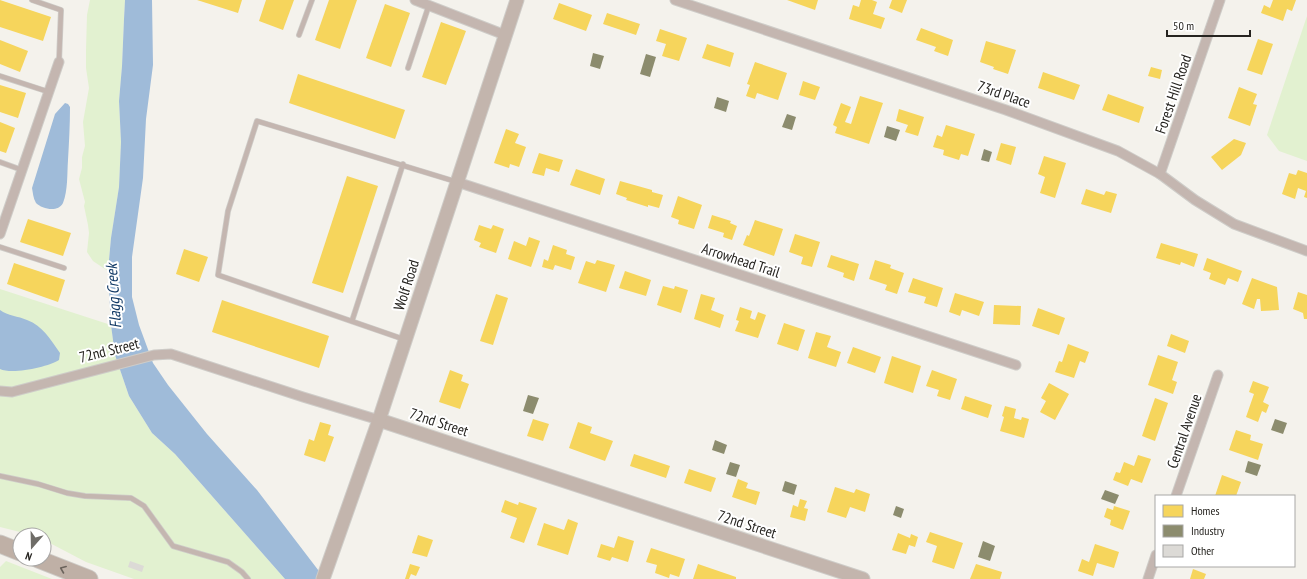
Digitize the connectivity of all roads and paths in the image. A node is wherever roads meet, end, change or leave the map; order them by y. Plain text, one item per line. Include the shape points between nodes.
1 (32, 0) edge
2 (312, 0) edge
3 (415, 0) edge
4 (517, 0) edge
5 (675, 0) edge
6 (1220, 0) edge
7 (429, 5) junction
8 (505, 35) junction
9 (299, 36) dead end
10 (59, 62) joint
11 (408, 68) dead end
12 (0, 76) edge
13 (49, 92) junction
14 (0, 162) edge
15 (403, 164) junction
16 (22, 170) junction
17 (1160, 174) junction
18 (457, 182) junction
19 (0, 234) edge
20 (0, 247) edge
21 (1307, 250) edge
22 (64, 268) dead end
23 (352, 321) junction
24 (405, 339) junction
25 (1016, 365) dead end
26 (1218, 375) dead end
27 (0, 391) edge
28 (378, 420) junction
29 (0, 476) edge
30 (1176, 495) edge
31 (0, 544) edge
32 (12, 549) edge
33 (1155, 558) edge
34 (52, 564) edge
35 (89, 579) edge
36 (248, 579) edge
37 (323, 579) edge
38 (863, 579) edge
39 (1148, 579) edge

1 - 10 lane via 61,10
2 - 9 lane
3 - 7 street
4 - 8 street, Wolf Road
5 - 17 street, 73rd Place via 1118,150
6 - 17 street, Forest Hill Road
7 - 8 street
7 - 11 lane
8 - 18 street, Wolf Road
10 - 13 street
12 - 13 lane
13 - 16 street
14 - 16 lane
15 - 18 lane
15 - 23 lane
15 - 23 lane via 257,121 228,211 218,275
16 - 19 street
17 - 21 street, 73rd Place via 1234,224
18 - 24 street, Wolf Road
18 - 25 street, Arrowhead Trail
20 - 22 lane
23 - 24 lane
24 - 28 street, Wolf Road
26 - 30 street, Central Avenue
27 - 28 street, 72nd Street via 12,392 154,355 171,354
28 - 37 street, Wolf Road
28 - 38 street, 72nd Street
29 - 36 lane via 67,493 131,498 144,506 173,546 228,562
31 - 32 highway
33 - 39 street
35 -> 34 highway

